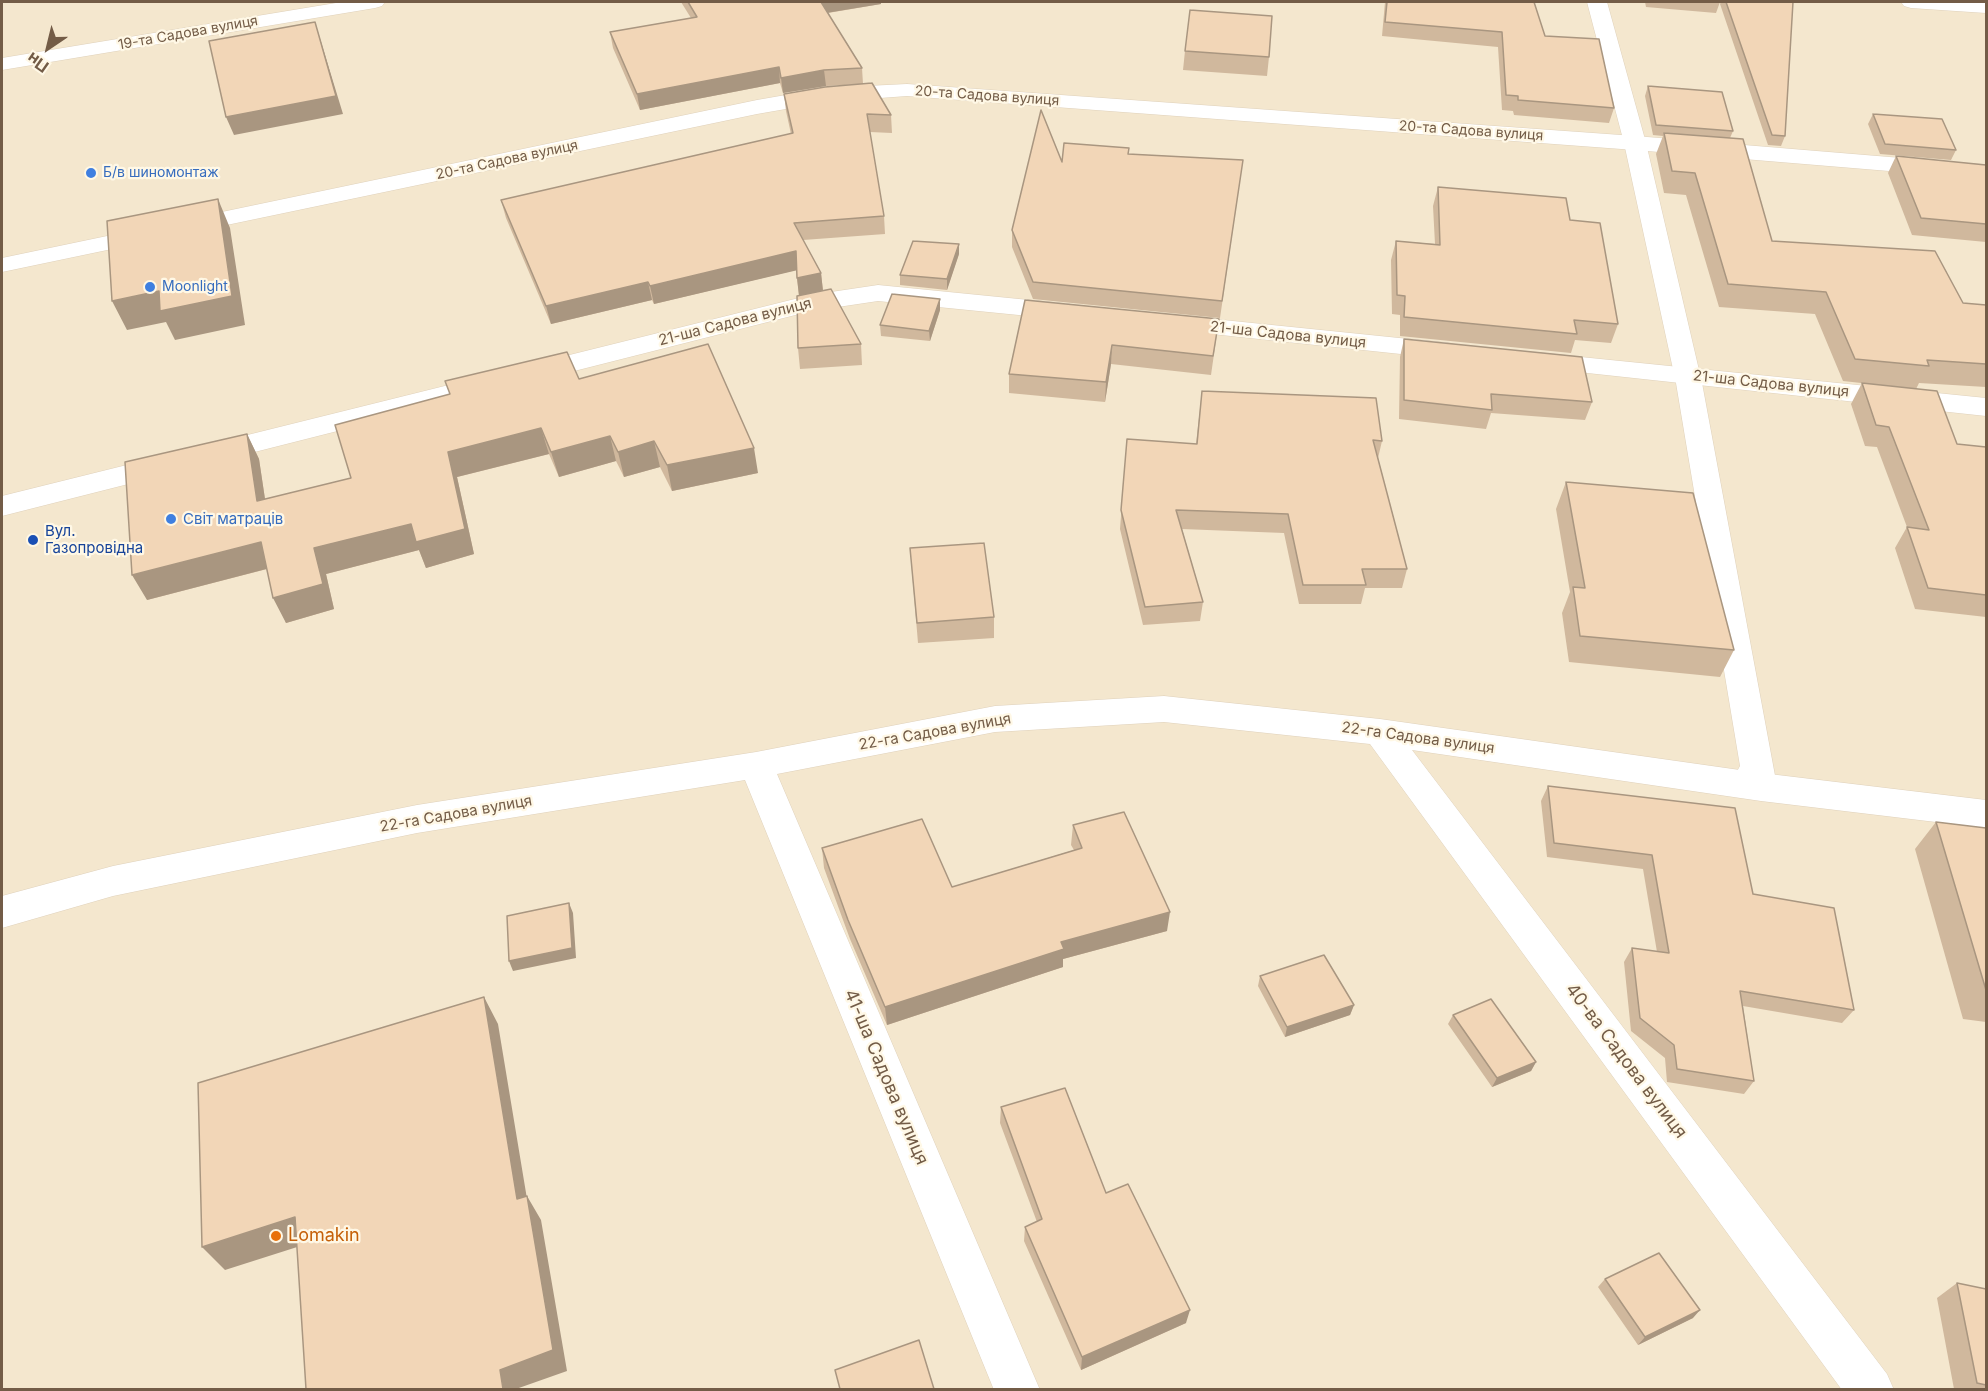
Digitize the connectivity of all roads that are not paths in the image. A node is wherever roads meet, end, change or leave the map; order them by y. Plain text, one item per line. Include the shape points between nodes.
1 (375, 2) edge
2 (1597, 2) edge
3 (1911, 2) edge
4 (1986, 7) edge
5 (2, 64) edge
6 (1635, 143) junction
7 (1986, 172) edge
8 (2, 265) edge
9 (1092, 315) edge
10 (1152, 321) edge
11 (1473, 354) edge
12 (1521, 359) edge
13 (1688, 376) junction
14 (1986, 407) edge
15 (2, 506) edge
16 (1380, 732) junction
17 (756, 765) junction
18 (1751, 776) dead end
19 (1986, 814) edge
20 (2, 912) edge
21 (1017, 1389) edge
22 (1871, 1389) edge

1 - 5 street, 19-та Садова вулиця
2 - 6 lane
3 - 4 street
6 - 7 street, 20-та Садова вулиця
6 - 8 street, 20-та Садова вулиця via 907,90 826,95
6 - 13 lane
9 - 15 street, 21-ша Садова вулиця via 878,293 810,303
10 - 11 street, 21-ша Садова вулиця
12 - 13 street, 21-ша Садова вулиця
13 - 14 street, 21-ша Садова вулиця
13 - 18 lane via 1759,781
16 - 17 street, 22-га Садова вулиця via 1164,709 995,719
16 - 19 street, 22-га Садова вулиця via 1761,787
16 - 22 street, 40-ва Садова вулиця
17 - 20 street, 22-га Садова вулиця via 417,819 113,881
17 - 21 street, 41-ша Садова вулиця

